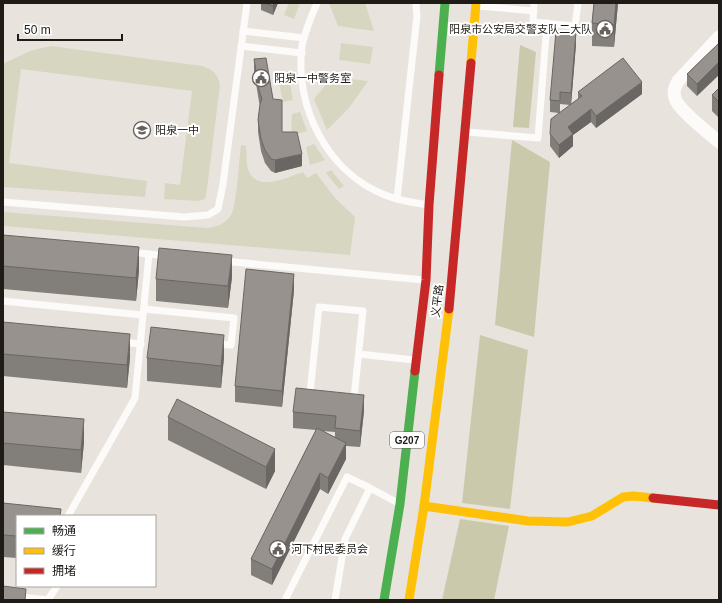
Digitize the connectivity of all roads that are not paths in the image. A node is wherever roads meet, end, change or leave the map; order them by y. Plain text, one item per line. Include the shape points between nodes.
1 (247, 3) edge
2 (317, 3) edge
3 (416, 3) edge
4 (445, 3) edge
5 (534, 3) edge
6 (578, 3) edge
7 (476, 4) edge
8 (534, 11) junction
9 (547, 23) junction
10 (243, 31) junction
11 (719, 37) edge
12 (304, 38) junction
13 (241, 46) junction
14 (302, 53) junction
15 (465, 132) junction
16 (719, 142) edge
17 (397, 199) junction
18 (3, 202) edge
19 (429, 205) junction
20 (126, 252) edge
21 (149, 254) junction
22 (173, 256) edge
23 (212, 260) edge
24 (426, 280) junction
25 (3, 301) edge
26 (144, 312) junction
27 (110, 341) edge
28 (209, 343) edge
29 (141, 344) junction
30 (359, 354) junction
31 (417, 360) junction
32 (370, 488) junction
33 (400, 504) junction
34 (719, 505) edge
35 (424, 506) junction
36 (69, 515) edge
37 (56, 587) edge
38 (3, 595) edge
39 (38, 599) edge
40 (285, 600) edge
41 (335, 600) edge
42 (384, 600) edge
43 (410, 600) edge

1 - 10 lane
2 - 12 lane
3 - 17 lane via 417,16
4 - 19 main road, 义平路 / G207
5 - 8 lane
6 - 9 lane via 575,26
7 - 8 lane
7 - 15 main road, 义平路 / G207
8 - 9 lane via 533,22
9 - 15 lane via 538,138
10 - 12 lane
10 - 13 lane
11 - 16 street via 678,80 674,88 675,100 682,110
12 - 14 lane
13 - 14 lane
13 - 18 lane via 220,203 213,213 184,217
14 - 17 lane via 304,89 309,113 317,133 339,164 371,189
15 - 35 main road, 义平路 / G207 via 452,281
17 - 19 lane
19 - 24 main road, 义平路 / G207
20 - 21 lane
21 - 22 lane
21 - 26 lane
23 - 24 lane
24 - 31 main road, 义平路 / G207
25 - 26 lane
26 - 28 lane via 234,318 231,345
26 - 29 lane via 145,337
27 - 29 lane
29 - 36 lane via 135,398
30 - 30 lane via 363,312 319,307 310,393 354,398
30 - 31 lane
31 - 33 main road, 义平路 / G207
32 - 33 lane
32 - 40 lane via 347,477
32 - 41 lane via 345,539
33 - 42 main road, 义平路 / G207
34 - 35 main road via 623,497 592,516 558,523
35 - 43 main road, 义平路 / G207
37 - 39 lane via 48,600
38 - 39 lane

